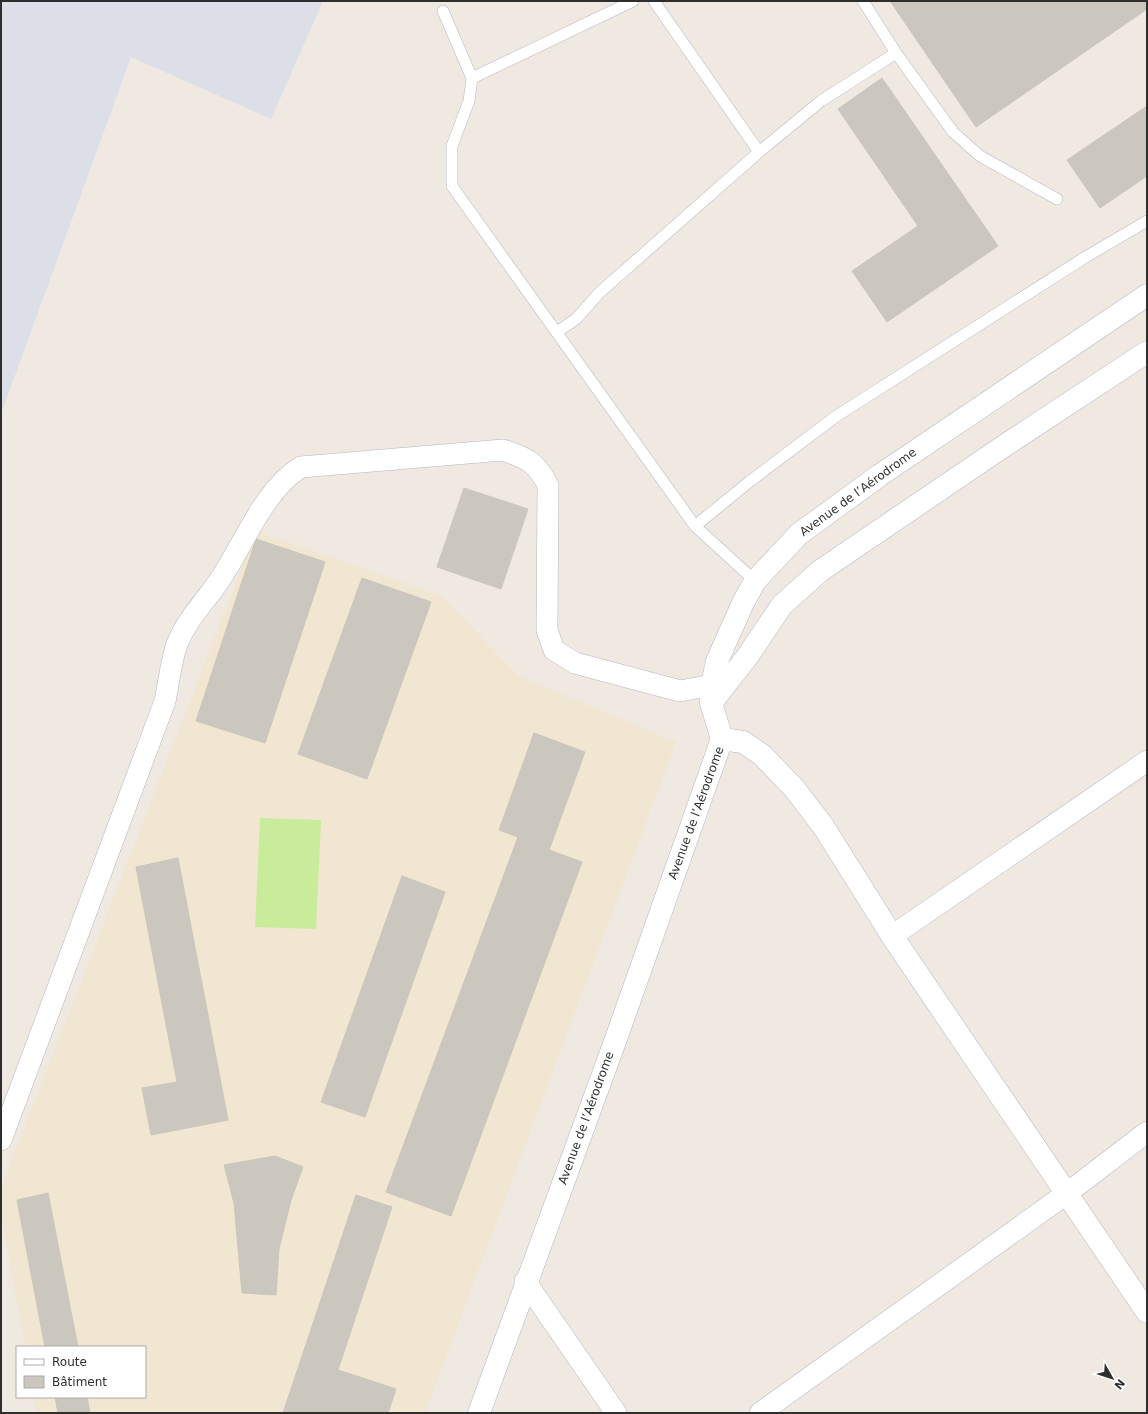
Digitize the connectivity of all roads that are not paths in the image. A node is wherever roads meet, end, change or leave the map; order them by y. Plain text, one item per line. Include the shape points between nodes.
1 (633, 1) edge
2 (654, 1) edge
3 (863, 1) edge
4 (443, 11) dead end
5 (896, 53) junction
6 (472, 78) junction
7 (759, 152) junction
8 (1057, 199) dead end
9 (1147, 221) edge
10 (1147, 295) edge
11 (556, 332) junction
12 (1147, 352) edge
13 (694, 526) junction
14 (755, 581) junction
15 (712, 694) junction
16 (722, 739) junction
17 (1147, 761) edge
18 (892, 936) junction
19 (1147, 1132) edge
20 (1, 1140) edge
21 (1066, 1194) junction
22 (525, 1281) junction
23 (1147, 1312) edge
24 (479, 1413) edge
25 (616, 1413) edge
26 (760, 1413) edge

1 - 6 lane
2 - 7 lane
3 - 5 lane
4 - 6 lane
5 - 7 lane via 821,101
5 - 8 lane via 953,132 980,156
6 - 11 lane via 469,101 452,146 452,186
7 - 11 lane via 599,293 576,319
9 - 13 lane via 1084,258 835,417
10 - 14 main road, Avenue de l’Aérodrome via 880,475 799,534
11 - 13 lane
12 - 15 main road via 820,571 782,605 747,657
13 - 14 lane
14 - 15 main road, Avenue de l’Aérodrome via 717,661
15 - 16 main road, Avenue de l’Aérodrome
15 - 20 street via 680,691 575,663 554,650 547,630 548,485 540,469 526,458 503,450 301,467 288,475 257,516 222,576 192,616 177,644 165,701
16 - 18 main road via 743,742 762,756 794,788 823,826
16 - 22 main road, Avenue de l’Aérodrome via 617,1036
17 - 18 street
18 - 21 main road
19 - 21 street
21 - 23 main road
21 - 26 street
22 - 24 main road, Avenue de l’Aérodrome
22 - 25 street

